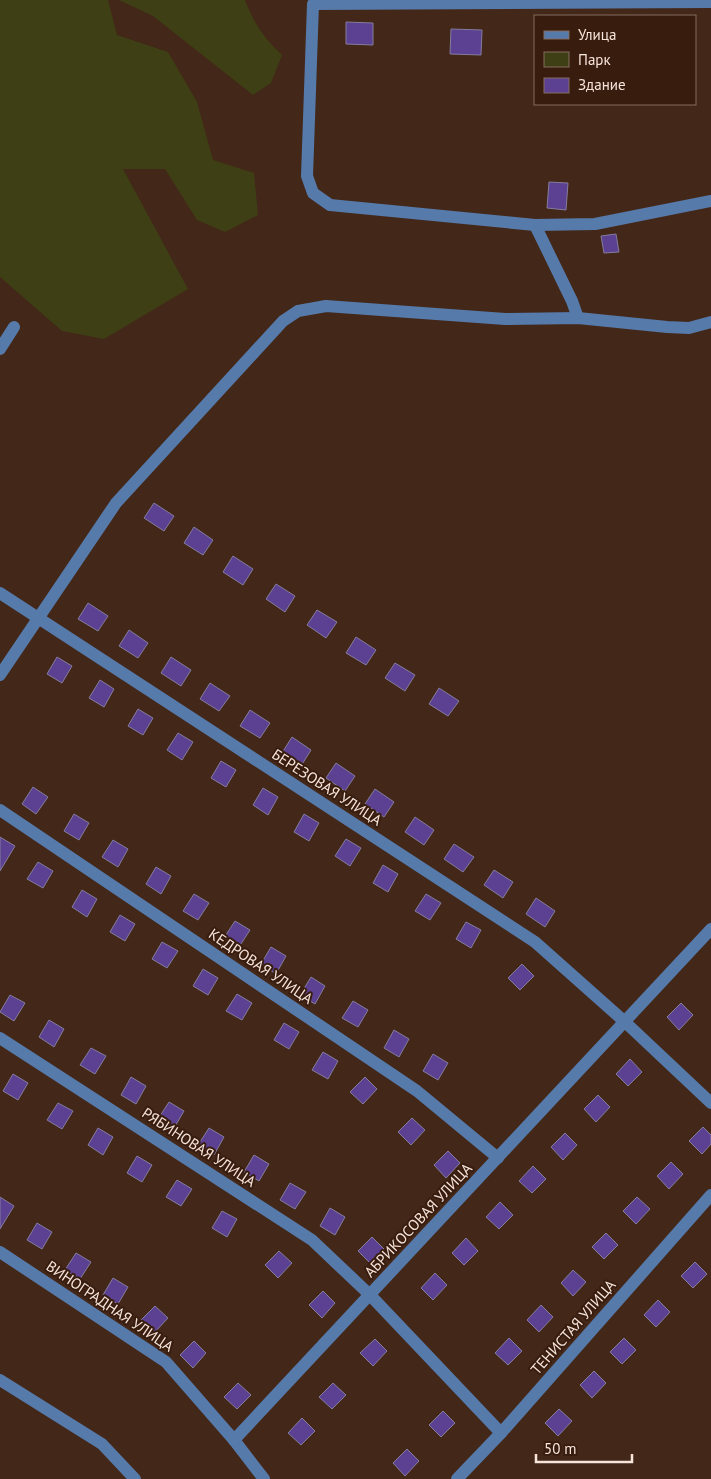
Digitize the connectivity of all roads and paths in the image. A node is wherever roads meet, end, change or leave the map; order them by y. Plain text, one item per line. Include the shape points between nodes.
1 (711, 2) edge
2 (711, 201) edge
3 (535, 225) junction
4 (578, 318) junction
5 (711, 322) edge
6 (14, 327) dead end
7 (0, 349) edge
8 (0, 593) edge
9 (38, 618) junction
10 (0, 675) edge
11 (0, 810) edge
12 (711, 929) edge
13 (625, 1022) junction
14 (0, 1038) edge
15 (711, 1102) edge
16 (498, 1158) junction
17 (711, 1195) edge
18 (0, 1252) edge
19 (370, 1295) junction
20 (0, 1380) edge
21 (501, 1433) junction
22 (234, 1440) junction
23 (134, 1479) edge
24 (264, 1479) edge
25 (457, 1479) edge

1 - 3 street via 313,4 307,176 313,193 330,205
2 - 3 street via 595,224
3 - 4 street
4 - 5 street via 689,328
4 - 9 street via 505,319 326,306 298,311 283,321 116,503
6 - 7 street
8 - 9 street, БЕРЕЗОВАЯ УЛИЦА
9 - 10 street
9 - 13 street, БЕРЕЗОВАЯ УЛИЦА via 535,942
11 - 16 street, КЕДРОВАЯ УЛИЦА via 417,1090
12 - 13 street, АБРИКОСОВАЯ УЛИЦА
13 - 15 street, БЕРЕЗОВАЯ УЛИЦА
13 - 16 street, АБРИКОСОВАЯ УЛИЦА
14 - 19 street, РЯБИНОВАЯ УЛИЦА via 312,1240
16 - 19 street, АБРИКОСОВАЯ УЛИЦА
17 - 21 street, ТЕНИСТАЯ УЛИЦА
18 - 22 street, ВИНОГРАДНАЯ УЛИЦА via 166,1362
19 - 21 street, РЯБИНОВАЯ УЛИЦА
19 - 22 street, АБРИКОСОВАЯ УЛИЦА
20 - 23 street via 102,1444
21 - 25 street, ТЕНИСТАЯ УЛИЦА
22 - 24 street, ВИНОГРАДНАЯ УЛИЦА

